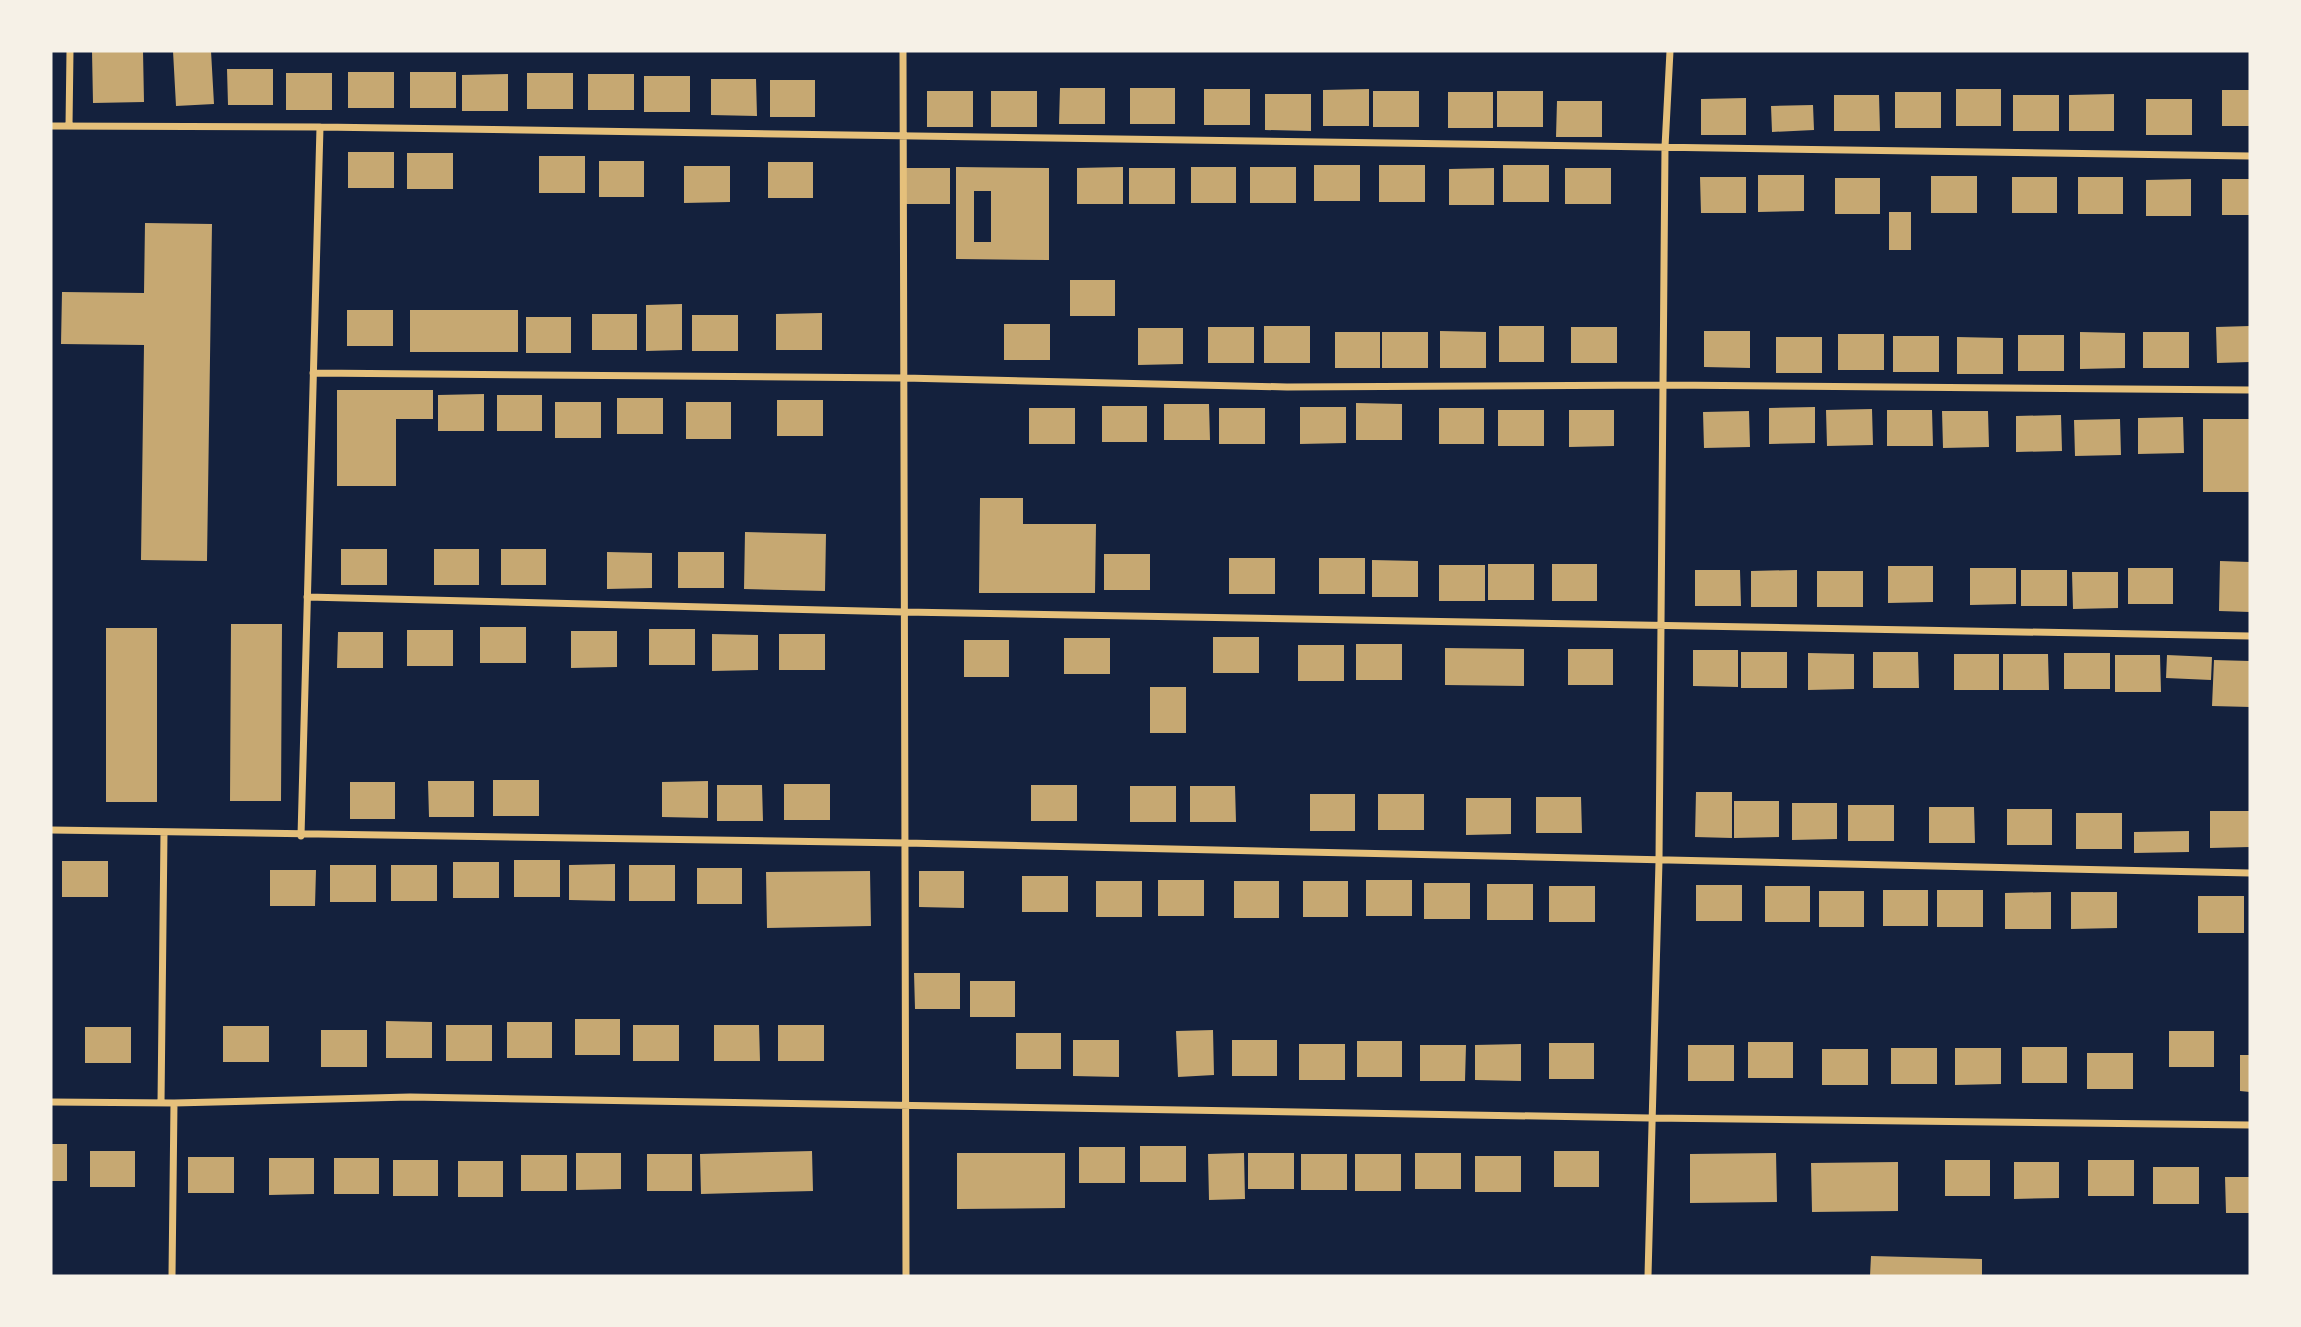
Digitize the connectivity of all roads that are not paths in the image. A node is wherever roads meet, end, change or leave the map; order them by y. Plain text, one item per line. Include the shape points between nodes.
1 (71, 51) edge
2 (903, 51) edge
3 (1670, 51) edge
4 (51, 126) edge
5 (69, 126) junction
6 (320, 127) junction
7 (903, 137) junction
8 (1665, 147) junction
9 (2250, 156) edge
10 (313, 373) junction
11 (904, 378) junction
12 (1665, 385) junction
13 (2250, 390) edge
14 (307, 597) junction
15 (904, 612) junction
16 (1661, 624) junction
17 (2250, 636) edge
18 (51, 831) edge
19 (164, 833) junction
20 (301, 836) junction
21 (905, 843) junction
22 (1659, 861) junction
23 (2250, 873) edge
24 (51, 1101) edge
25 (161, 1103) junction
26 (174, 1103) junction
27 (906, 1106) junction
28 (1650, 1118) junction
29 (2250, 1125) edge
30 (172, 1276) edge
31 (906, 1276) edge
32 (1648, 1276) edge

1 - 5 street
2 - 7 street
3 - 8 street
4 - 5 street
5 - 6 street
6 - 7 street
6 - 10 street
7 - 8 street
7 - 11 street
8 - 9 street
8 - 12 street
10 - 11 street
10 - 14 street
11 - 12 street via 1287,387
11 - 15 street
12 - 13 street
12 - 16 street
14 - 15 street
14 - 20 street
15 - 16 street
15 - 21 street
16 - 17 street
16 - 22 street
18 - 19 street
19 - 20 street
19 - 25 street
20 - 21 street
21 - 22 street
21 - 27 street
22 - 23 street
22 - 28 street
24 - 25 street
25 - 26 street
26 - 27 street via 410,1097
26 - 30 street
27 - 28 street
27 - 31 street
28 - 29 street
28 - 32 street

